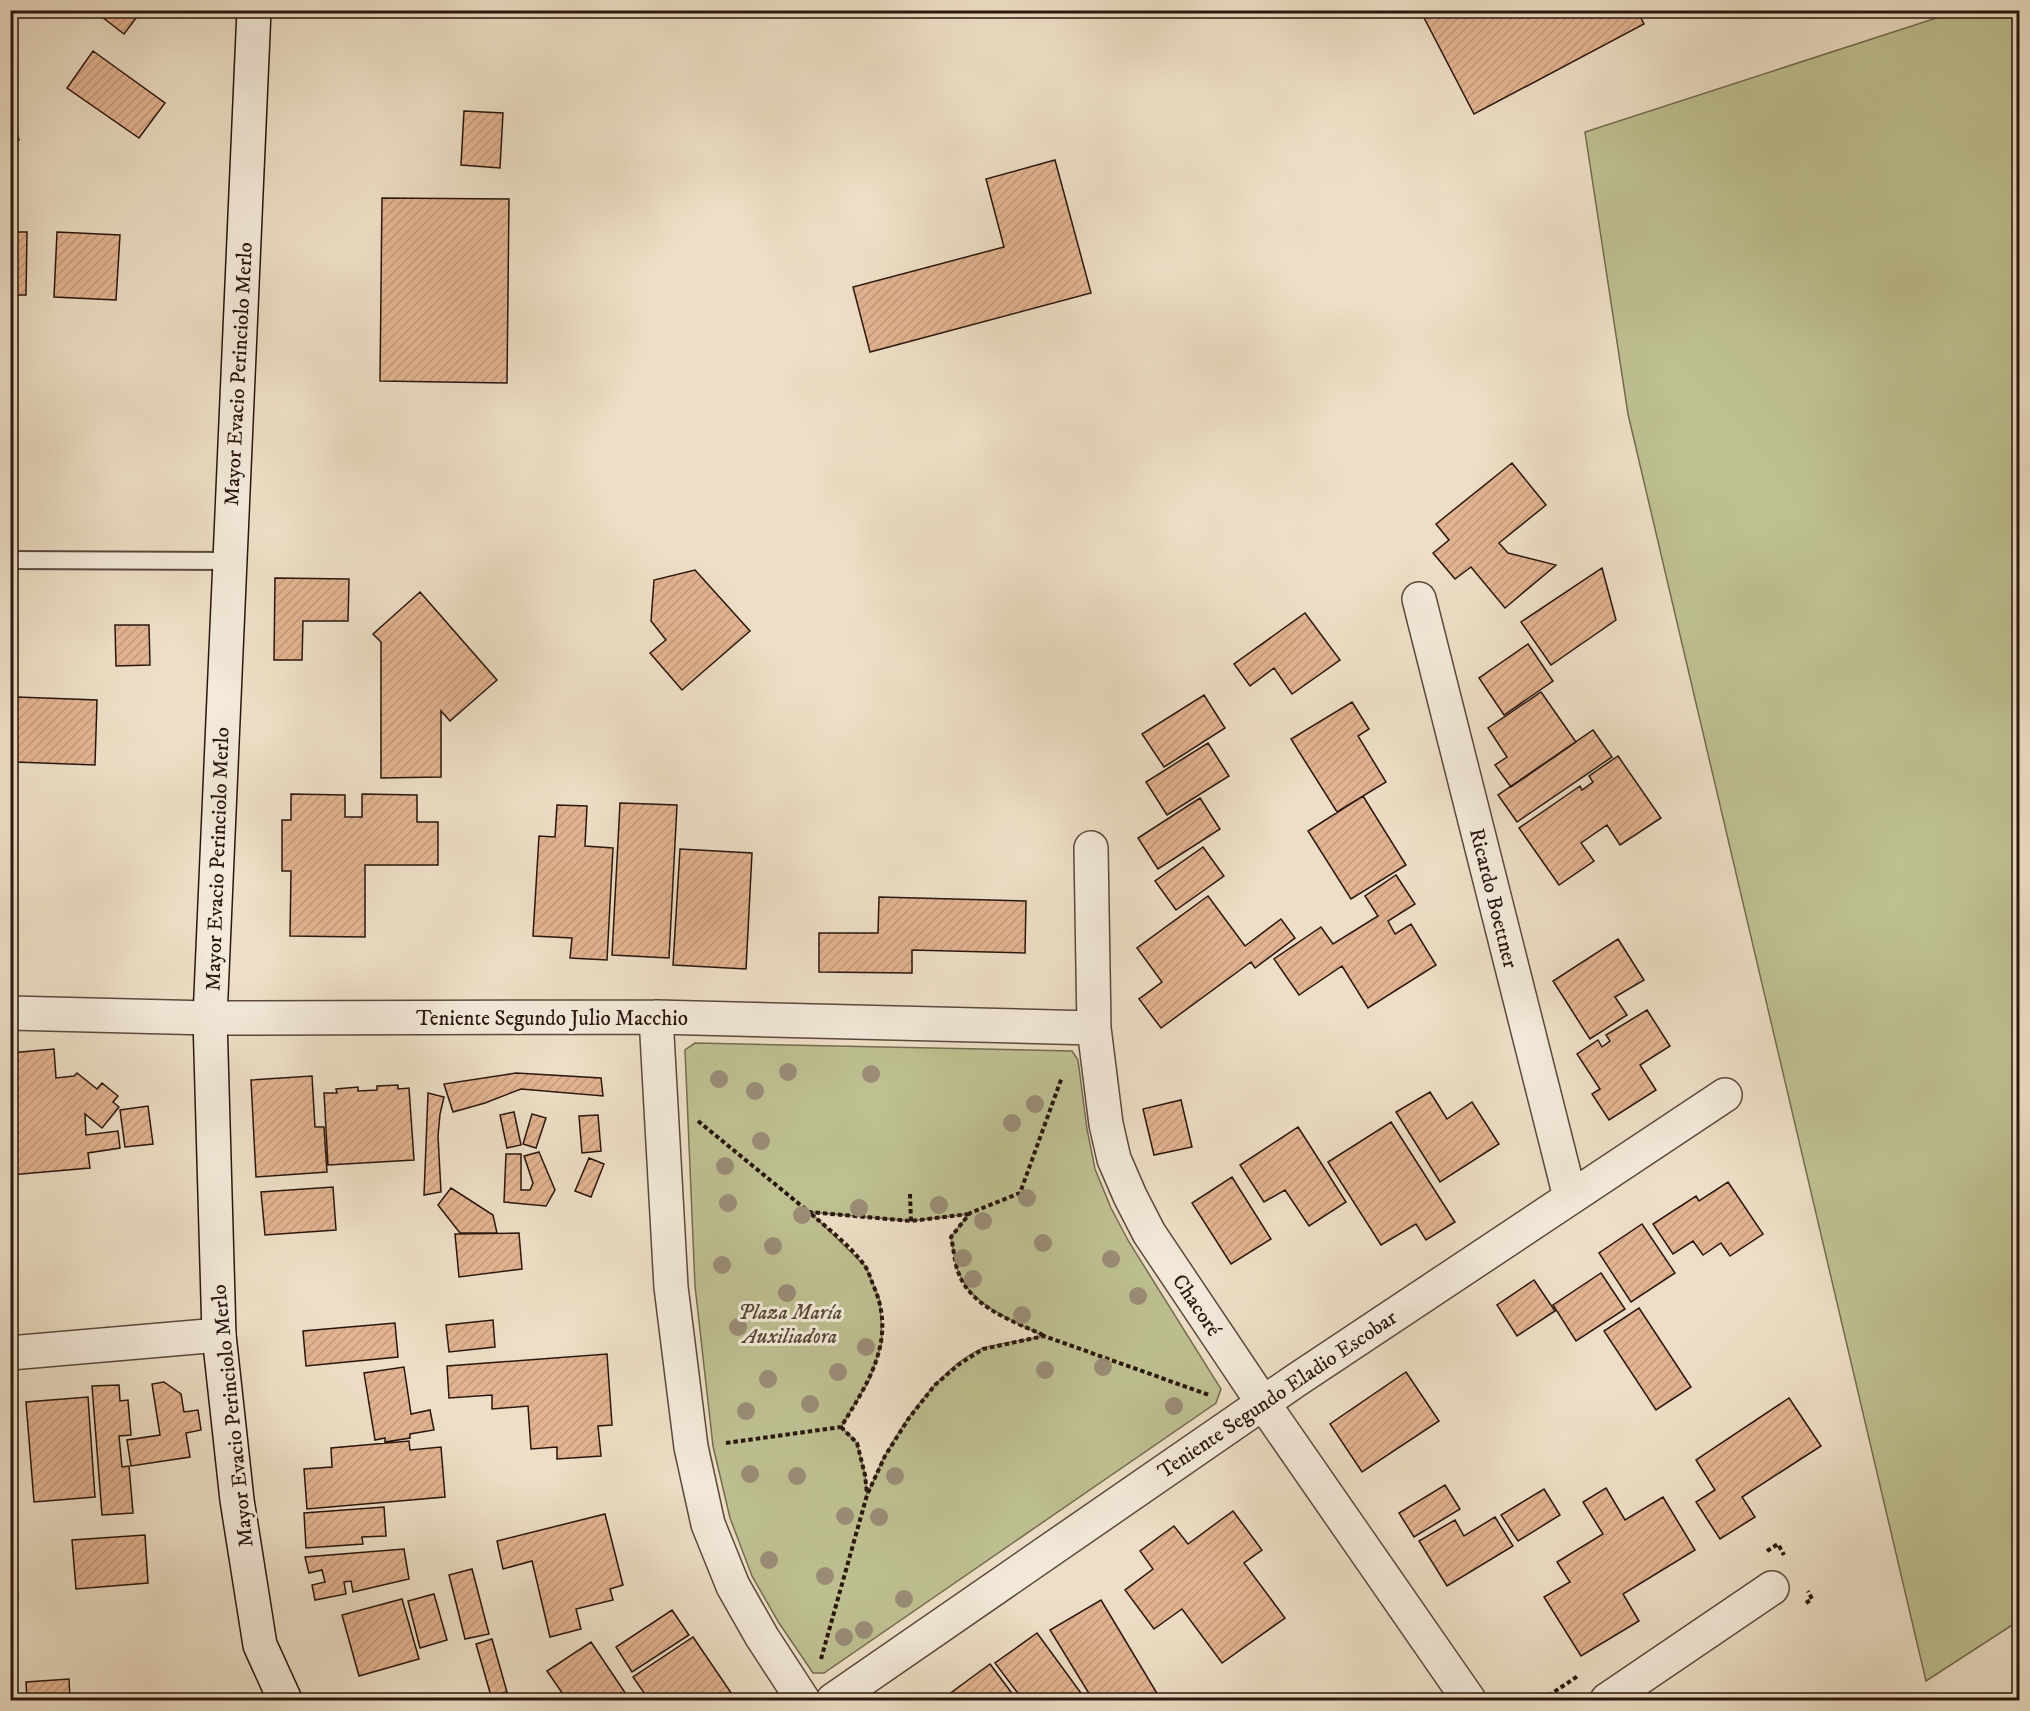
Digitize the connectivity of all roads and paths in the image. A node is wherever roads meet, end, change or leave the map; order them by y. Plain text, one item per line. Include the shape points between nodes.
1 (254, 10) edge
2 (10, 560) edge
3 (229, 561) junction
4 (1419, 599) dead end
5 (1091, 848) dead end
6 (10, 1013) edge
7 (656, 1017) junction
8 (210, 1018) junction
9 (1094, 1028) junction
10 (1063, 1077) dead end
11 (1725, 1095) dead end
12 (662, 1119) junction
13 (910, 1194) dead end
14 (1570, 1197) junction
15 (809, 1212) junction
16 (970, 1214) junction
17 (911, 1221) junction
18 (219, 1335) junction
19 (1044, 1336) junction
20 (10, 1353) edge
21 (1209, 1395) dead end
22 (1263, 1403) junction
23 (841, 1427) junction
24 (691, 1447) junction
25 (867, 1495) junction
26 (1772, 1587) dead end
27 (819, 1665) dead end
28 (285, 1701) edge
29 (803, 1701) edge
30 (833, 1701) edge
31 (1469, 1701) edge
32 (1607, 1701) edge

1 - 3 street, Mayor Evacio Perinciolo Merlo
2 - 3 lane
3 - 8 street, Mayor Evacio Perinciolo Merlo
4 - 14 street, Ricardo Boettner
5 - 9 street, Chacoré
6 - 8 street, Teniente Segundo Julio Macchio
7 - 8 street, Teniente Segundo Julio Macchio
7 - 9 street, Teniente Segundo Julio Macchio
7 - 12 street
8 - 18 street, Mayor Evacio Perinciolo Merlo
9 - 22 street, Chacoré via 1106,1124 1114,1160 1130,1196 1149,1233
10 - 16 path via 1020,1193
11 - 14 street, Teniente Segundo Eladio Escobar
12 - 15 path via 695,1119
12 - 24 street via 671,1287
13 - 17 path
14 - 22 street, Teniente Segundo Eladio Escobar
15 - 17 path
15 - 23 path via 866,1267 880,1301 882,1342 870,1379
16 - 17 path
16 - 19 path via 951,1237 956,1266 966,1288 987,1308
18 - 20 street
18 - 28 street, Mayor Evacio Perinciolo Merlo via 237,1500 260,1645
19 - 21 path
19 - 25 path via 983,1349 945,1376 909,1418
22 - 30 street, Teniente Segundo Eladio Escobar
22 - 31 street, Chacoré
23 - 24 path
23 - 25 path via 857,1443
24 - 29 street via 708,1524 733,1586
25 - 27 path
26 - 32 street

